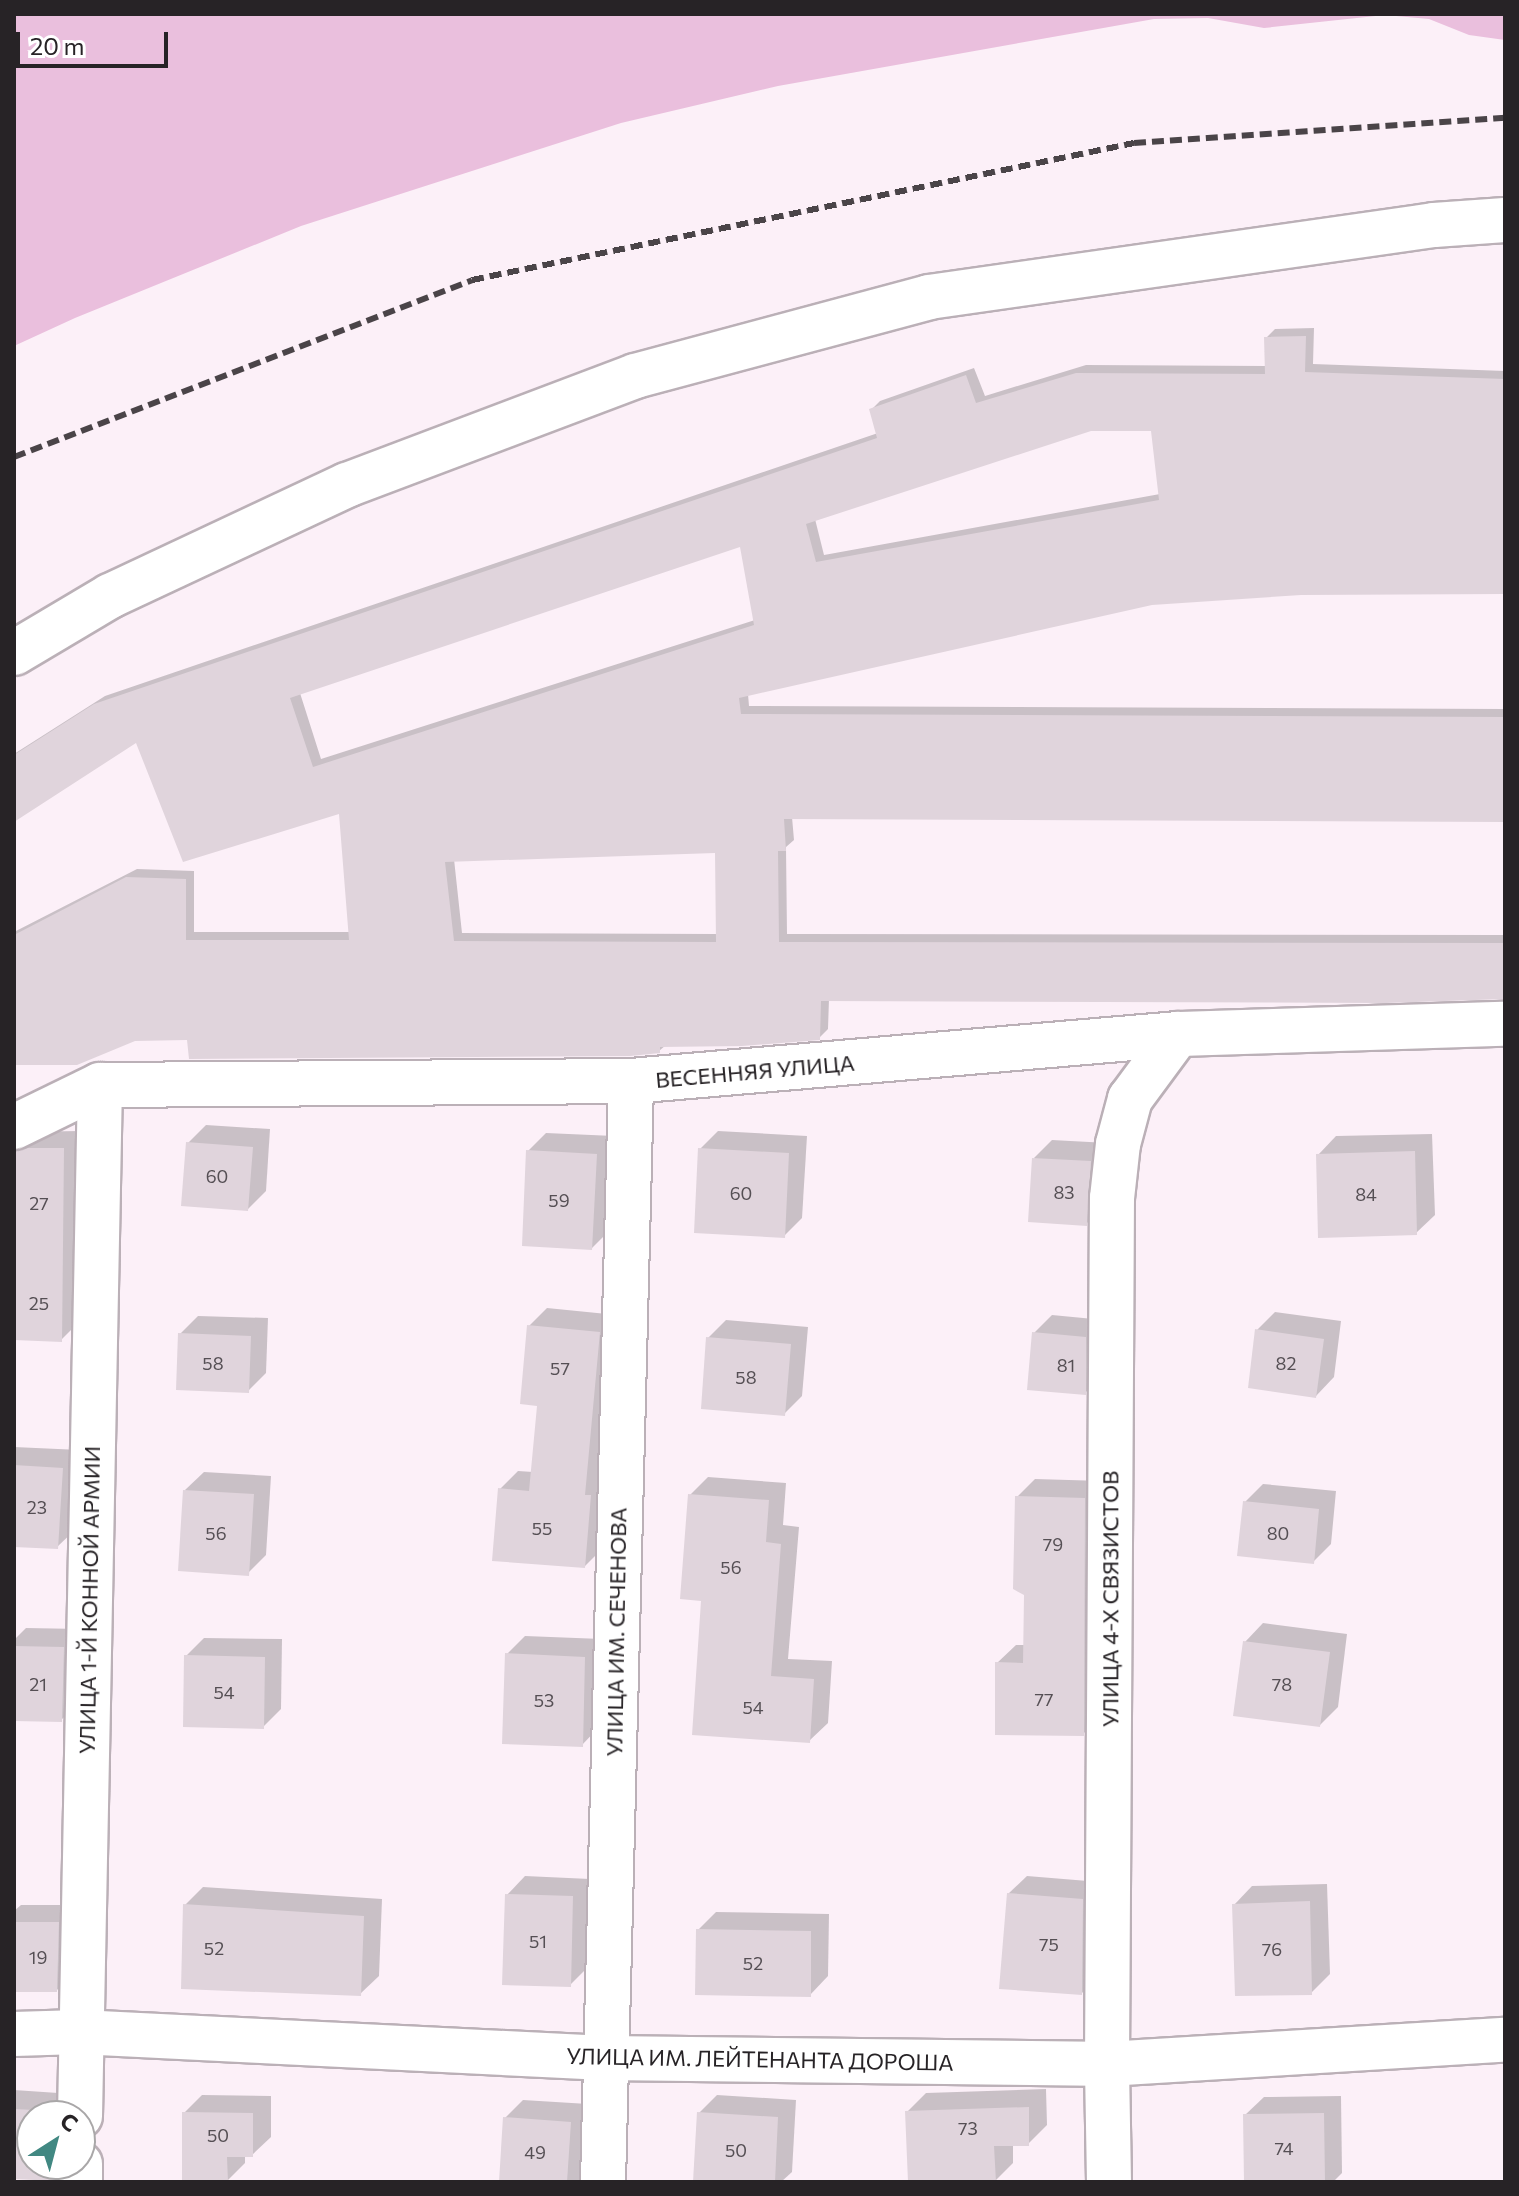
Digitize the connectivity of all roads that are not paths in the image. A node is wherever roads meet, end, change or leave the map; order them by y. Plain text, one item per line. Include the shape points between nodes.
1 (1505, 220) edge
2 (14, 653) edge
3 (1505, 1024) edge
4 (1178, 1034) junction
5 (631, 1081) junction
6 (100, 1085) junction
7 (14, 1127) edge
8 (79, 2032) junction
9 (14, 2034) edge
10 (1505, 2040) edge
11 (605, 2058) junction
12 (1107, 2064) junction
13 (80, 2100) edge
14 (603, 2182) edge
15 (1109, 2182) edge

1 - 2 street via 1434,225 929,297 635,376 347,485 110,596
3 - 4 street, ВЕСЕННЯЯ УЛИЦА
4 - 5 street, ВЕСЕННЯЯ УЛИЦА
4 - 12 street, УЛИЦА 4-Х СВЯЗИСТОВ via 1130,1099 1112,1198
5 - 6 street, ВЕСЕННЯЯ УЛИЦА
5 - 11 street, УЛИЦА ИМ. СЕЧЕНОВА
6 - 7 street, ВЕСЕННЯЯ УЛИЦА
6 - 8 street, УЛИЦА 1-Й КОННОЙ АРМИИ
8 - 9 street, УЛИЦА ИМ. ЛЕЙТЕНАНТА ДОРОША
8 - 11 street, УЛИЦА ИМ. ЛЕЙТЕНАНТА ДОРОША
8 - 13 street, УЛИЦА 1-Й КОННОЙ АРМИИ
10 - 12 street, УЛИЦА ИМ. ЛЕЙТЕНАНТА ДОРОША
11 - 12 street, УЛИЦА ИМ. ЛЕЙТЕНАНТА ДОРОША
11 - 14 street, УЛИЦА ИМ. СЕЧЕНОВА
12 - 15 street, УЛИЦА 4-Х СВЯЗИСТОВ

